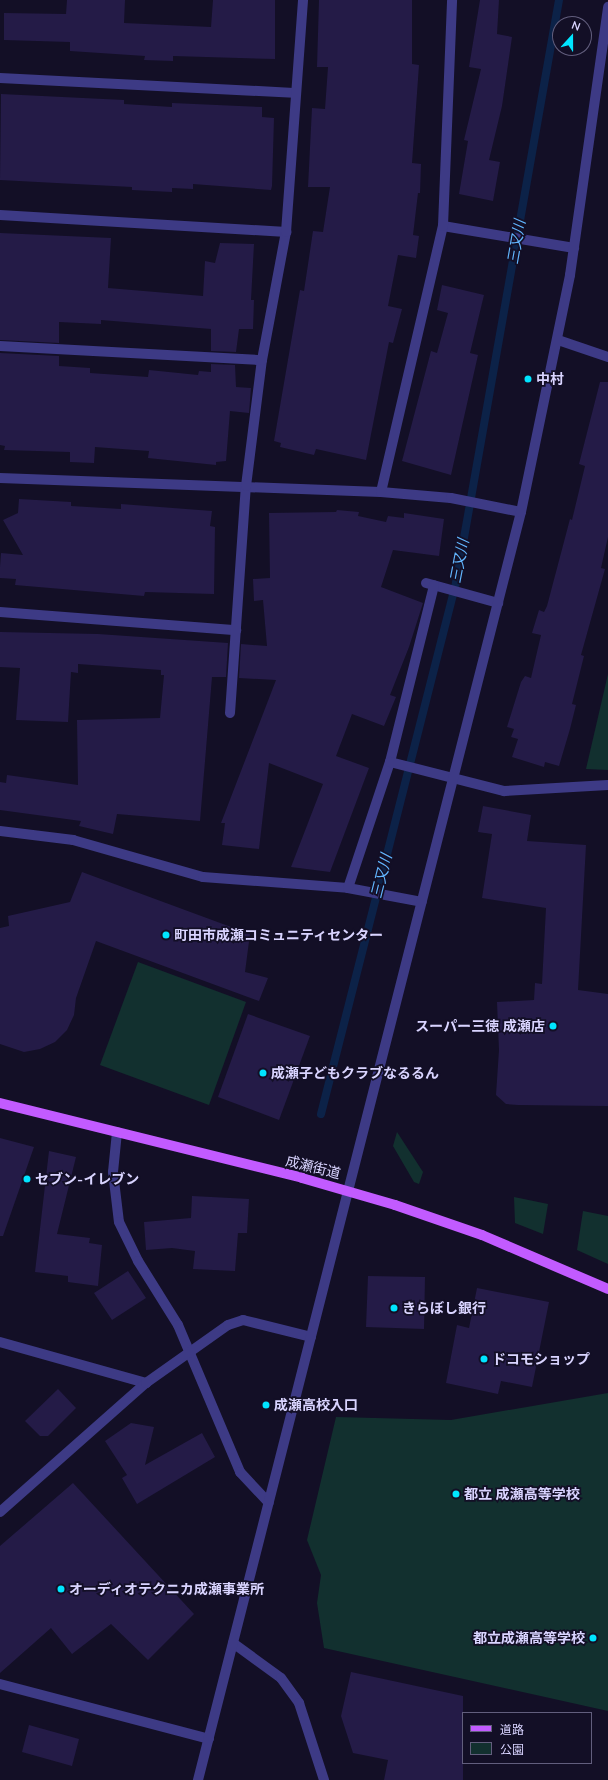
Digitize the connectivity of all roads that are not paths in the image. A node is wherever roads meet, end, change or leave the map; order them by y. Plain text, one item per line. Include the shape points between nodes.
1 (302, 0) edge
2 (452, 0) edge
3 (608, 7) edge
4 (0, 78) edge
5 (294, 93) junction
6 (0, 215) edge
7 (443, 226) junction
8 (286, 232) junction
9 (574, 248) junction
10 (558, 340) junction
11 (0, 346) edge
12 (608, 357) edge
13 (262, 360) junction
14 (0, 478) edge
15 (246, 486) junction
16 (381, 492) junction
17 (521, 512) junction
18 (498, 603) junction
19 (0, 612) edge
20 (236, 630) junction
21 (230, 713) dead end
22 (392, 763) junction
23 (453, 778) junction
24 (608, 785) edge
25 (0, 831) edge
26 (348, 888) junction
27 (422, 902) junction
28 (0, 1102) edge
29 (117, 1132) junction
30 (348, 1191) junction
31 (608, 1289) edge
32 (311, 1337) junction
33 (0, 1342) edge
34 (189, 1350) junction
35 (146, 1383) junction
36 (269, 1503) junction
37 (0, 1512) edge
38 (233, 1643) junction
39 (0, 1684) edge
40 (209, 1739) junction
41 (198, 1780) edge
42 (324, 1780) edge

1 - 5 street
2 - 7 street
3 - 9 street
4 - 5 street
5 - 8 street
6 - 8 street
7 - 9 street
7 - 16 street
8 - 13 street
9 - 10 street
10 - 12 street
10 - 17 street
11 - 13 street
13 - 15 street
14 - 15 street
15 - 16 street
15 - 20 street
16 - 17 street via 451,498
17 - 18 street
18 - 22 street via 433,585
18 - 23 street
19 - 20 street
20 - 21 street
22 - 23 street
22 - 26 street
23 - 24 street via 504,790
23 - 27 street
25 - 26 street via 73,840 203,877
26 - 27 street
27 - 30 street
28 - 29 main road, 成瀬街道
29 - 30 main road, 成瀬街道
29 - 34 street via 113,1172 119,1222 138,1261 178,1324
30 - 31 main road, 成瀬街道 via 482,1235
30 - 32 street
32 - 34 street via 243,1320 228,1325
32 - 36 street
33 - 35 street
34 - 35 street
34 - 36 street via 240,1472
35 - 37 street
36 - 38 street
38 - 40 street
38 - 42 street via 281,1678 299,1703
39 - 40 street
40 - 41 street

